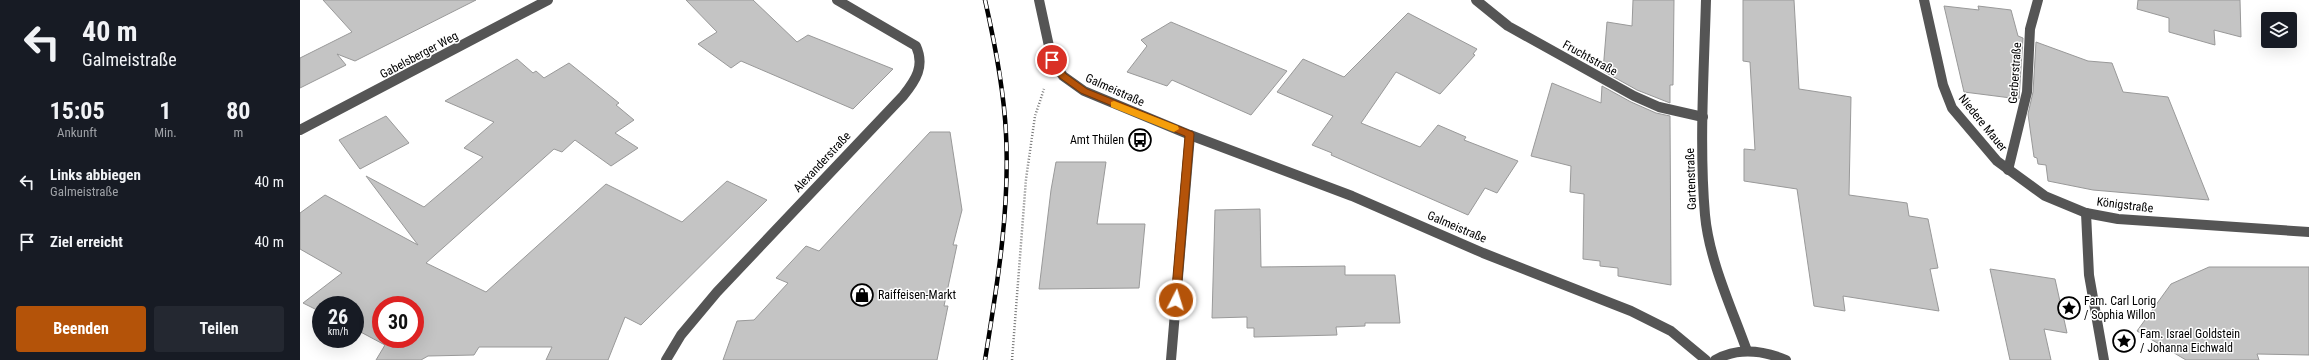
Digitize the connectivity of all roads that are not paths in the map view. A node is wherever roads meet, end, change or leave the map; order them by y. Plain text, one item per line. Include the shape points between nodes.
1 (548, 0) edge
2 (837, 0) edge
3 (1039, 0) edge
4 (1476, 0) edge
5 (1706, 0) edge
6 (1924, 0) edge
7 (2038, 0) edge
8 (1703, 117) junction
9 (300, 130) edge
10 (1190, 134) junction
11 (2008, 170) junction
12 (2086, 213) junction
13 (2309, 232) edge
14 (1747, 351) junction
15 (666, 360) edge
16 (1171, 360) edge
17 (1706, 360) edge
18 (1715, 360) edge
19 (1786, 360) edge
20 (2104, 360) edge

1 - 9 street, Gabelsberger Weg
2 - 15 street, Alexanderstraße via 916,46 921,59 919,73 903,96 717,292 681,335
3 - 10 street, Galmeistraße via 1052,60 1063,76 1084,91
4 - 8 street, Fruchtstraße via 1508,26 1634,96 1659,108
5 - 8 street, Gartenstraße
6 - 11 street, Niedere Mauer via 1941,78 1950,103 1983,147
7 - 11 street, Gerberstraße via 2030,29 2027,92
8 - 14 street, Gartenstraße via 1703,176 1708,235
10 - 16 street
10 - 17 street, Galmeistraße via 1352,196 1483,253 1660,324 1684,340
11 - 12 street, Niedere Mauer via 2045,196
12 - 13 street, Königstraße via 2155,222
12 - 20 street, Königstraße via 2089,275
14 - 18 street via 1726,354
14 - 19 street via 1761,352

